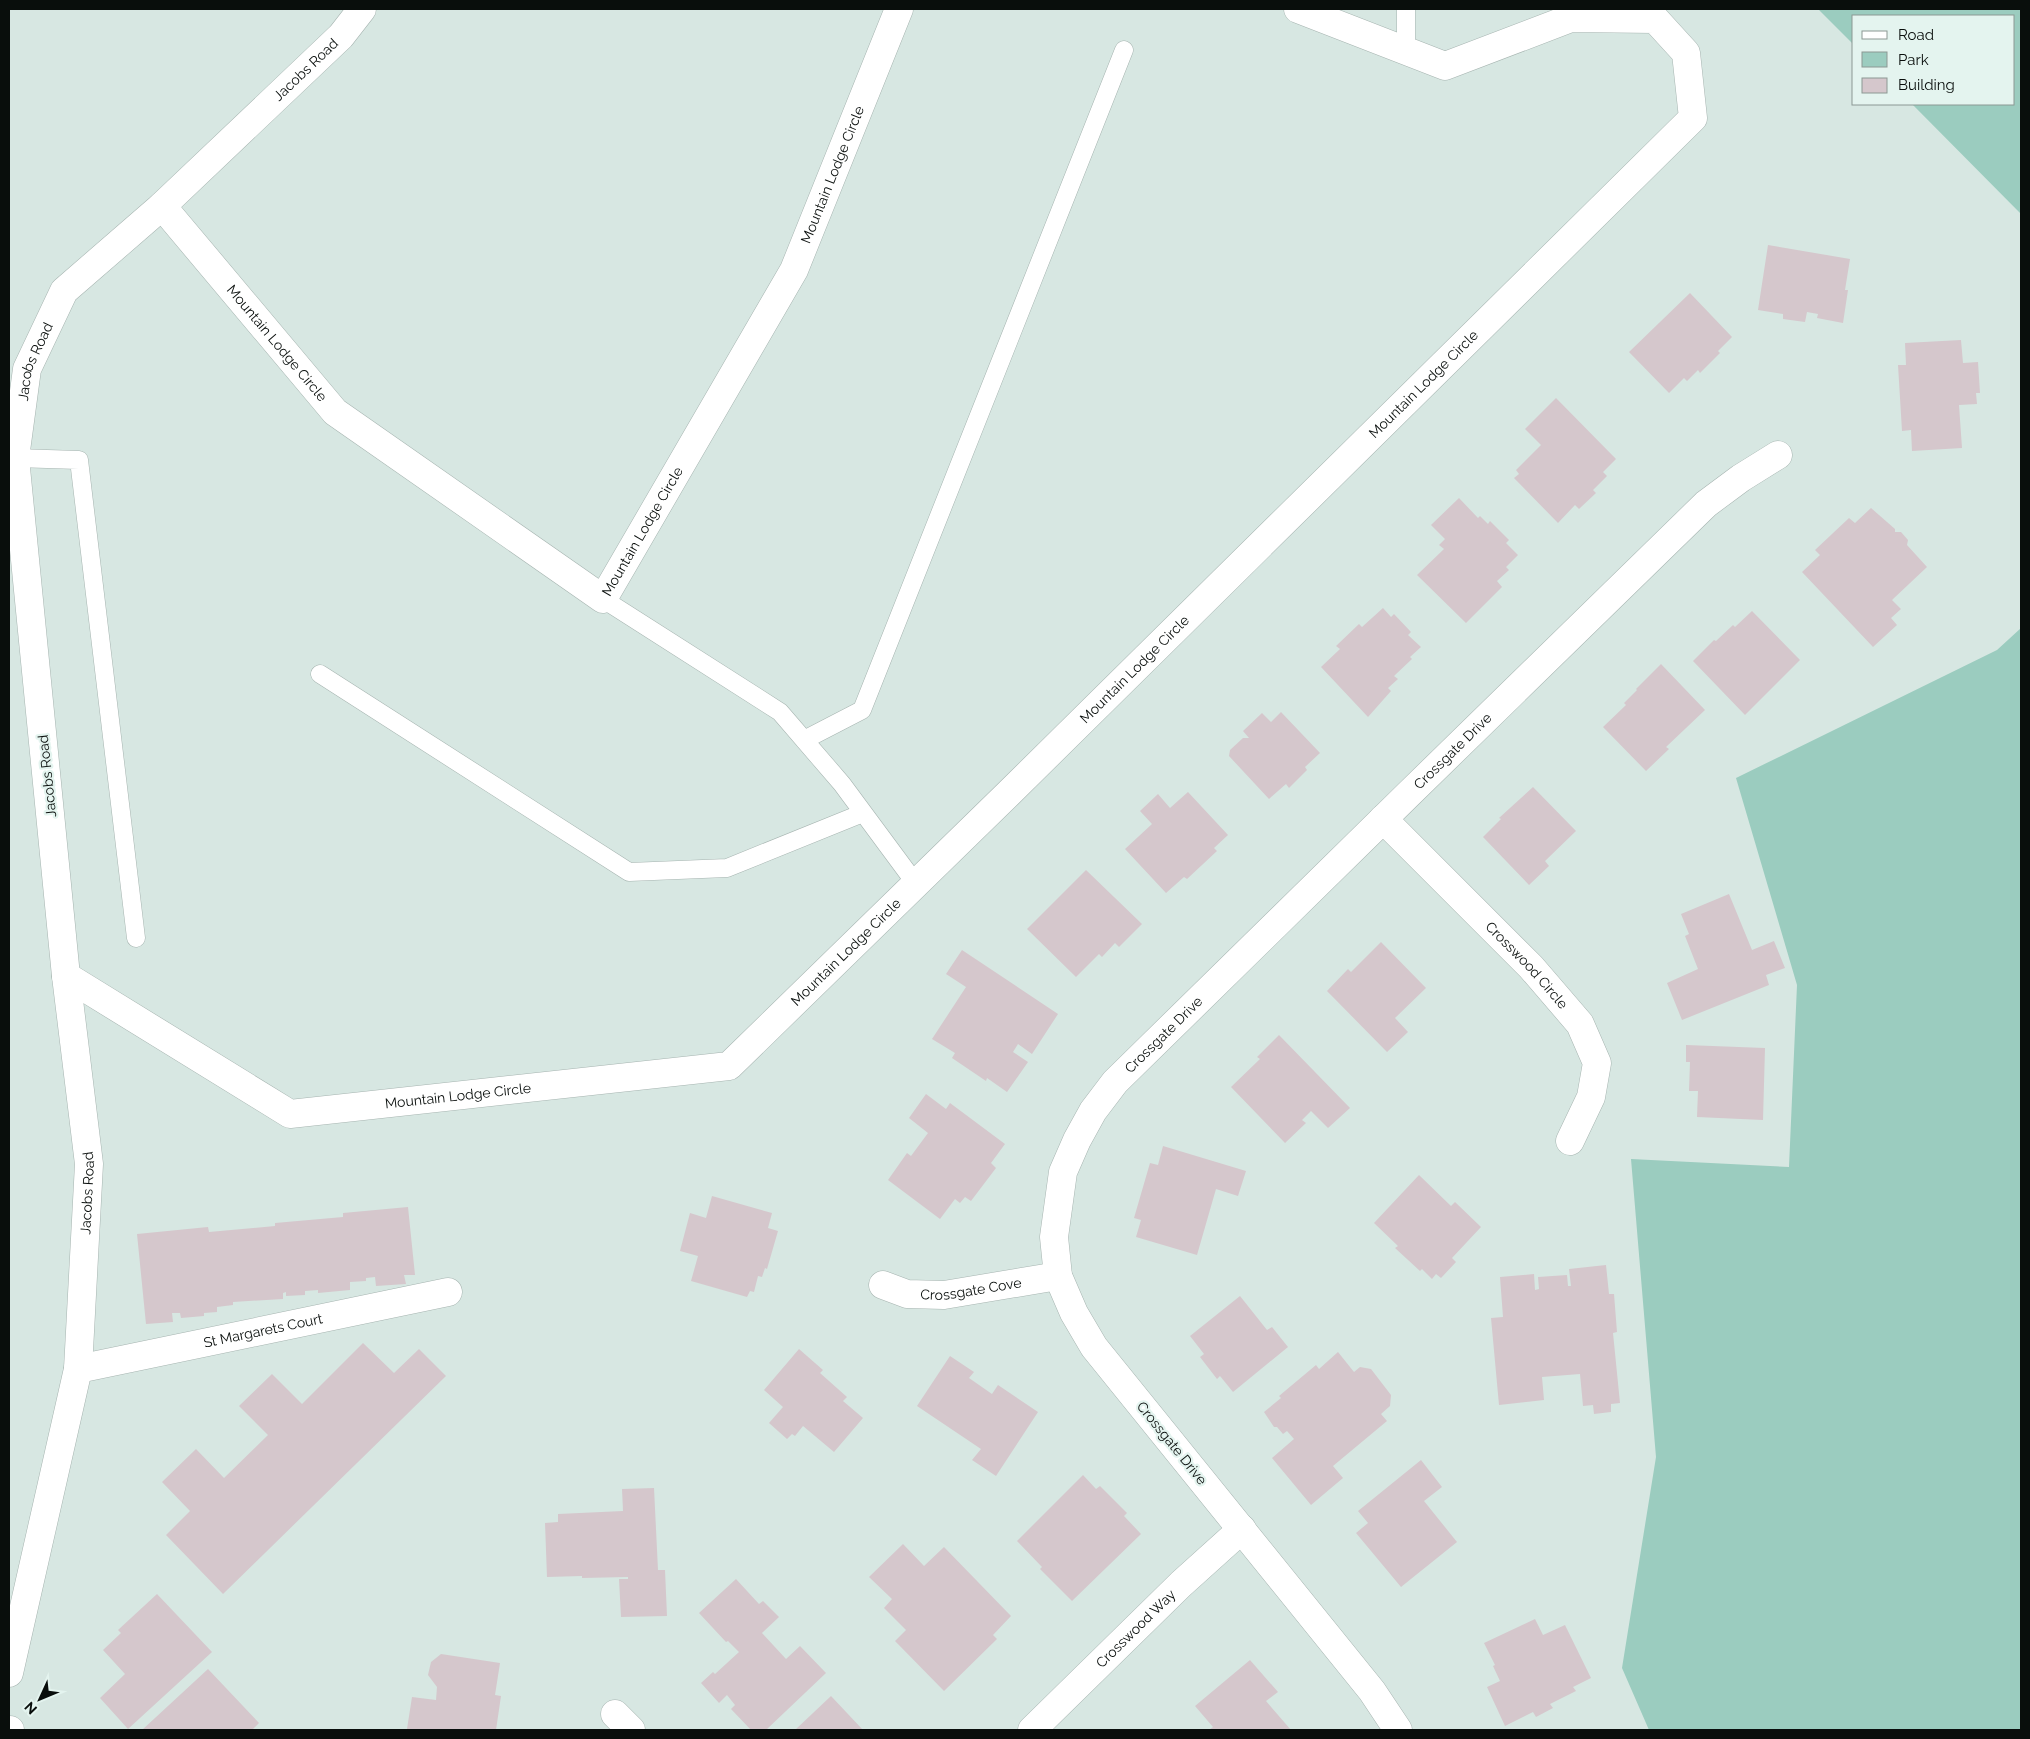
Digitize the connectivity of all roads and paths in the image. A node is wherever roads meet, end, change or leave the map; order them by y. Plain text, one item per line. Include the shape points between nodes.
1 (362, 9) edge
2 (899, 9) edge
3 (1298, 9) edge
4 (1406, 9) edge
5 (1124, 50) dead end
6 (1406, 50) junction
7 (162, 206) junction
8 (1778, 455) dead end
9 (15, 458) junction
10 (603, 599) junction
11 (320, 674) dead end
12 (804, 740) junction
13 (863, 813) junction
14 (1383, 819) junction
15 (916, 884) junction
16 (136, 938) dead end
17 (66, 976) junction
18 (1570, 1141) dead end
19 (1058, 1276) junction
20 (883, 1285) dead end
21 (448, 1292) dead end
22 (78, 1369) junction
23 (1242, 1528) junction
24 (9, 1673) edge
25 (1032, 1730) edge
26 (1398, 1730) edge

1 - 7 street, Jacobs Road via 341,36
2 - 10 street, Mountain Lodge Circle via 794,270
3 - 6 street, Mountain Lodge Circle
4 - 6 lane
5 - 12 lane via 862,710
6 - 15 street, Mountain Lodge Circle via 1445,66 1571,18 1655,19 1686,53 1693,118
7 - 9 street, Jacobs Road via 64,291 27,368
7 - 10 street, Mountain Lodge Circle via 335,412
8 - 14 street, Crossgate Drive via 1706,504
9 - 16 lane via 79,460
9 - 17 street, Jacobs Road
10 - 12 lane via 780,712
11 - 13 lane via 629,872 727,868
12 - 13 lane
13 - 15 lane
14 - 18 street, Crosswood Circle via 1531,967 1580,1024 1596,1063 1591,1096
14 - 19 street, Crossgate Drive via 1115,1082 1093,1110 1063,1172 1054,1237
15 - 17 street, Mountain Lodge Circle via 729,1066 290,1114
17 - 22 street, Jacobs Road via 89,1164
19 - 20 street, Crossgate Cove via 944,1295 907,1294
19 - 23 street, Crossgate Drive via 1094,1347
21 - 22 street, St Margarets Court
22 - 24 street, Jacobs Road
23 - 25 street, Crosswood Way
23 - 26 street, Crossgate Drive via 1372,1691

